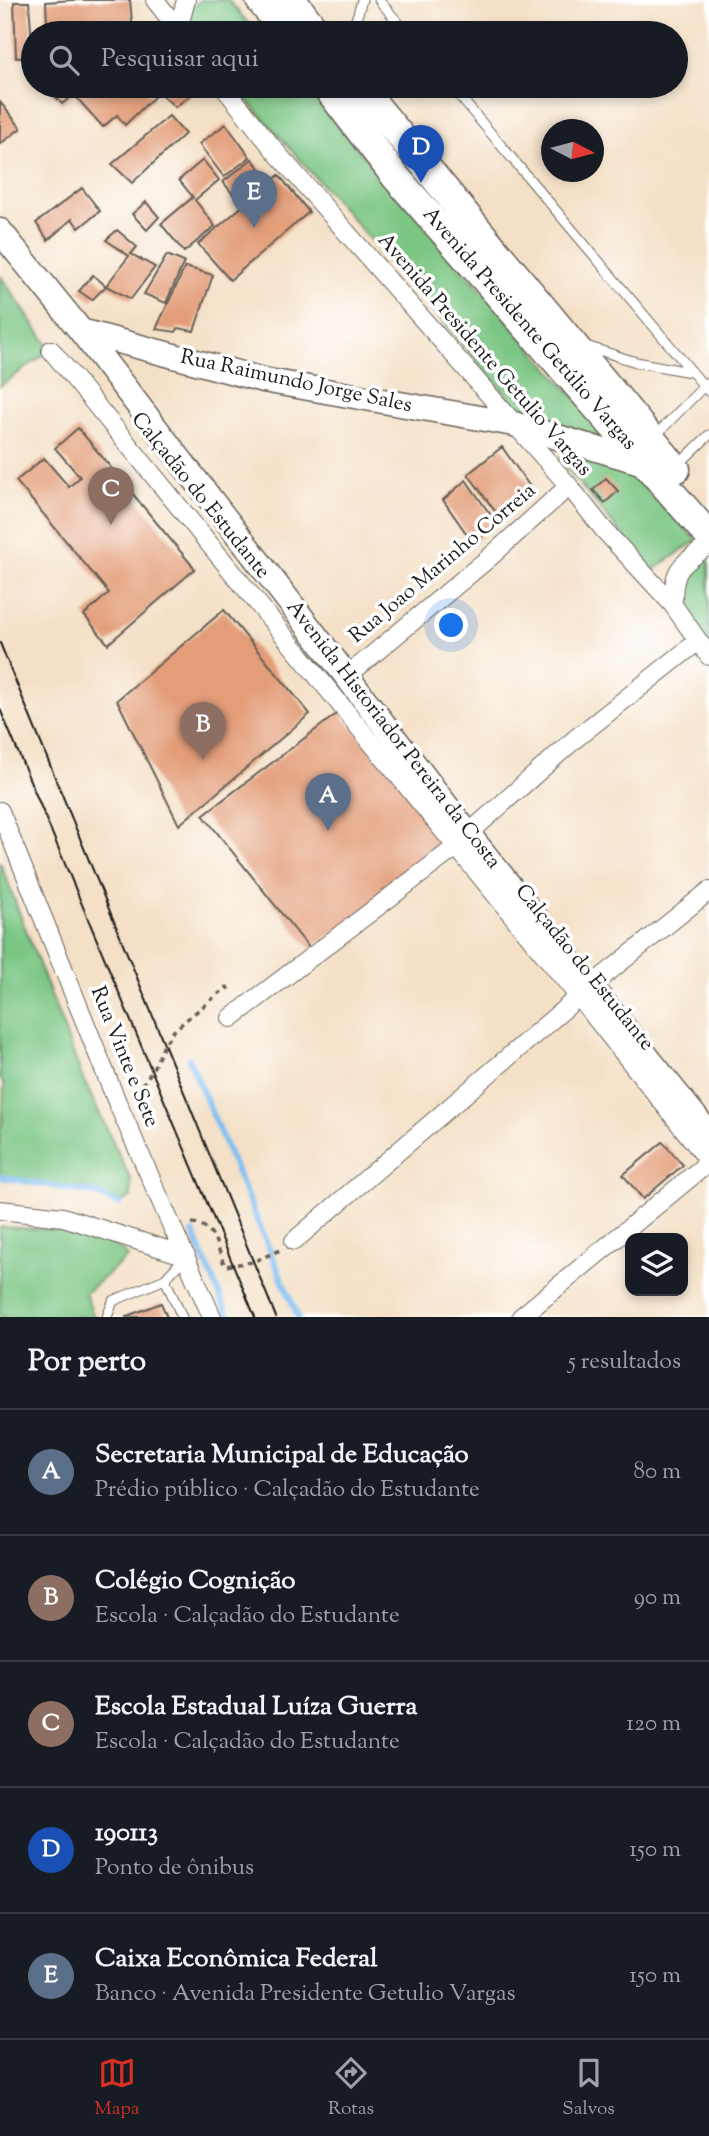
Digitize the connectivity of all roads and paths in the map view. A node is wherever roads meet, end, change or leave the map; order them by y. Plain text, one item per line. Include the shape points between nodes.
1 (155, 0) edge
2 (186, 0) edge
3 (260, 0) edge
4 (292, 0) edge
5 (362, 0) edge
6 (379, 0) edge
7 (171, 21) edge
8 (181, 21) edge
9 (277, 21) edge
10 (308, 21) edge
11 (356, 21) edge
12 (397, 21) edge
13 (233, 98) edge
14 (335, 98) edge
15 (369, 98) edge
16 (461, 98) edge
17 (0, 231) edge
18 (81, 331) junction
19 (568, 341) junction
20 (51, 350) dead end
21 (690, 372) junction
22 (707, 386) edge
23 (514, 424) junction
24 (709, 435) edge
25 (645, 452) junction
26 (675, 468) junction
27 (569, 486) junction
28 (709, 509) edge
29 (709, 536) edge
30 (709, 545) edge
31 (673, 605) junction
32 (697, 642) junction
33 (709, 656) edge
34 (346, 676) junction
35 (0, 811) edge
36 (462, 840) junction
37 (709, 891) edge
38 (585, 991) junction
39 (238, 1013) joint
40 (117, 1102) junction
41 (709, 1135) edge
42 (709, 1162) edge
43 (0, 1210) edge
44 (172, 1231) junction
45 (287, 1246) joint
46 (186, 1256) junction
47 (165, 1279) junction
48 (107, 1317) edge
49 (182, 1317) edge
50 (212, 1317) edge
51 (522, 1317) edge

1 - 7 street
2 - 8 street
3 - 9 main road
4 - 10 main road
5 - 11 lane
6 - 12 lane
13 - 23 street, Avenida Presidente Getulio Vargas
14 - 25 main road, Avenida Presidente Getúlio Vargas via 395,176
15 - 19 main road, Avenida Presidente Getúlio Vargas
16 - 21 lane
17 - 18 street, Avenida Historiador Pereira da Costa
18 - 23 street, Rua Raimundo Jorge Sales via 263,380
18 - 34 street, Avenida Historiador Pereira da Costa
19 - 21 lane via 636,362
19 - 25 main road, Avenida Presidente Getúlio Vargas
20 - 36 street, Calçadão do Estudante
21 - 22 lane
22 - 25 lane
23 - 25 street, Rua Raimundo Jorge Sales
23 - 27 street, Avenida Presidente Getulio Vargas
24 - 26 lane
25 - 26 main road, Avenida Presidente Getúlio Vargas
25 - 29 main road, Avenida Presidente Getúlio Vargas
26 - 28 main road, Avenida Presidente Getúlio Vargas
27 - 31 street, Avenida Presidente Getulio Vargas
27 - 34 street, Rua Joao Marinho Correia
30 - 31 street via 679,567
31 - 32 street, Avenida Presidente Getulio Vargas
32 - 33 street, Avenida Presidente Getulio Vargas
32 - 36 street via 575,739
34 - 36 street, Avenida Historiador Pereira da Costa
35 - 40 street, Rua Vinte e Sete
36 - 38 street, Avenida Historiador Pereira da Costa
36 - 39 street
37 - 38 street
38 - 41 street, Avenida Historiador Pereira da Costa
38 - 42 street, Calçadão do Estudante
38 - 45 street
39 - 40 path via 226,988 174,1031 152,1073
40 - 44 street, Rua Vinte e Sete
42 - 51 street
43 - 46 street via 63,1217
44 - 45 path via 191,1223 203,1224 225,1266 263,1258
44 - 46 street, Rua Vinte e Sete
46 - 47 lane
46 - 50 street, Rua Vinte e Sete
47 - 48 lane via 113,1301
47 - 49 lane

